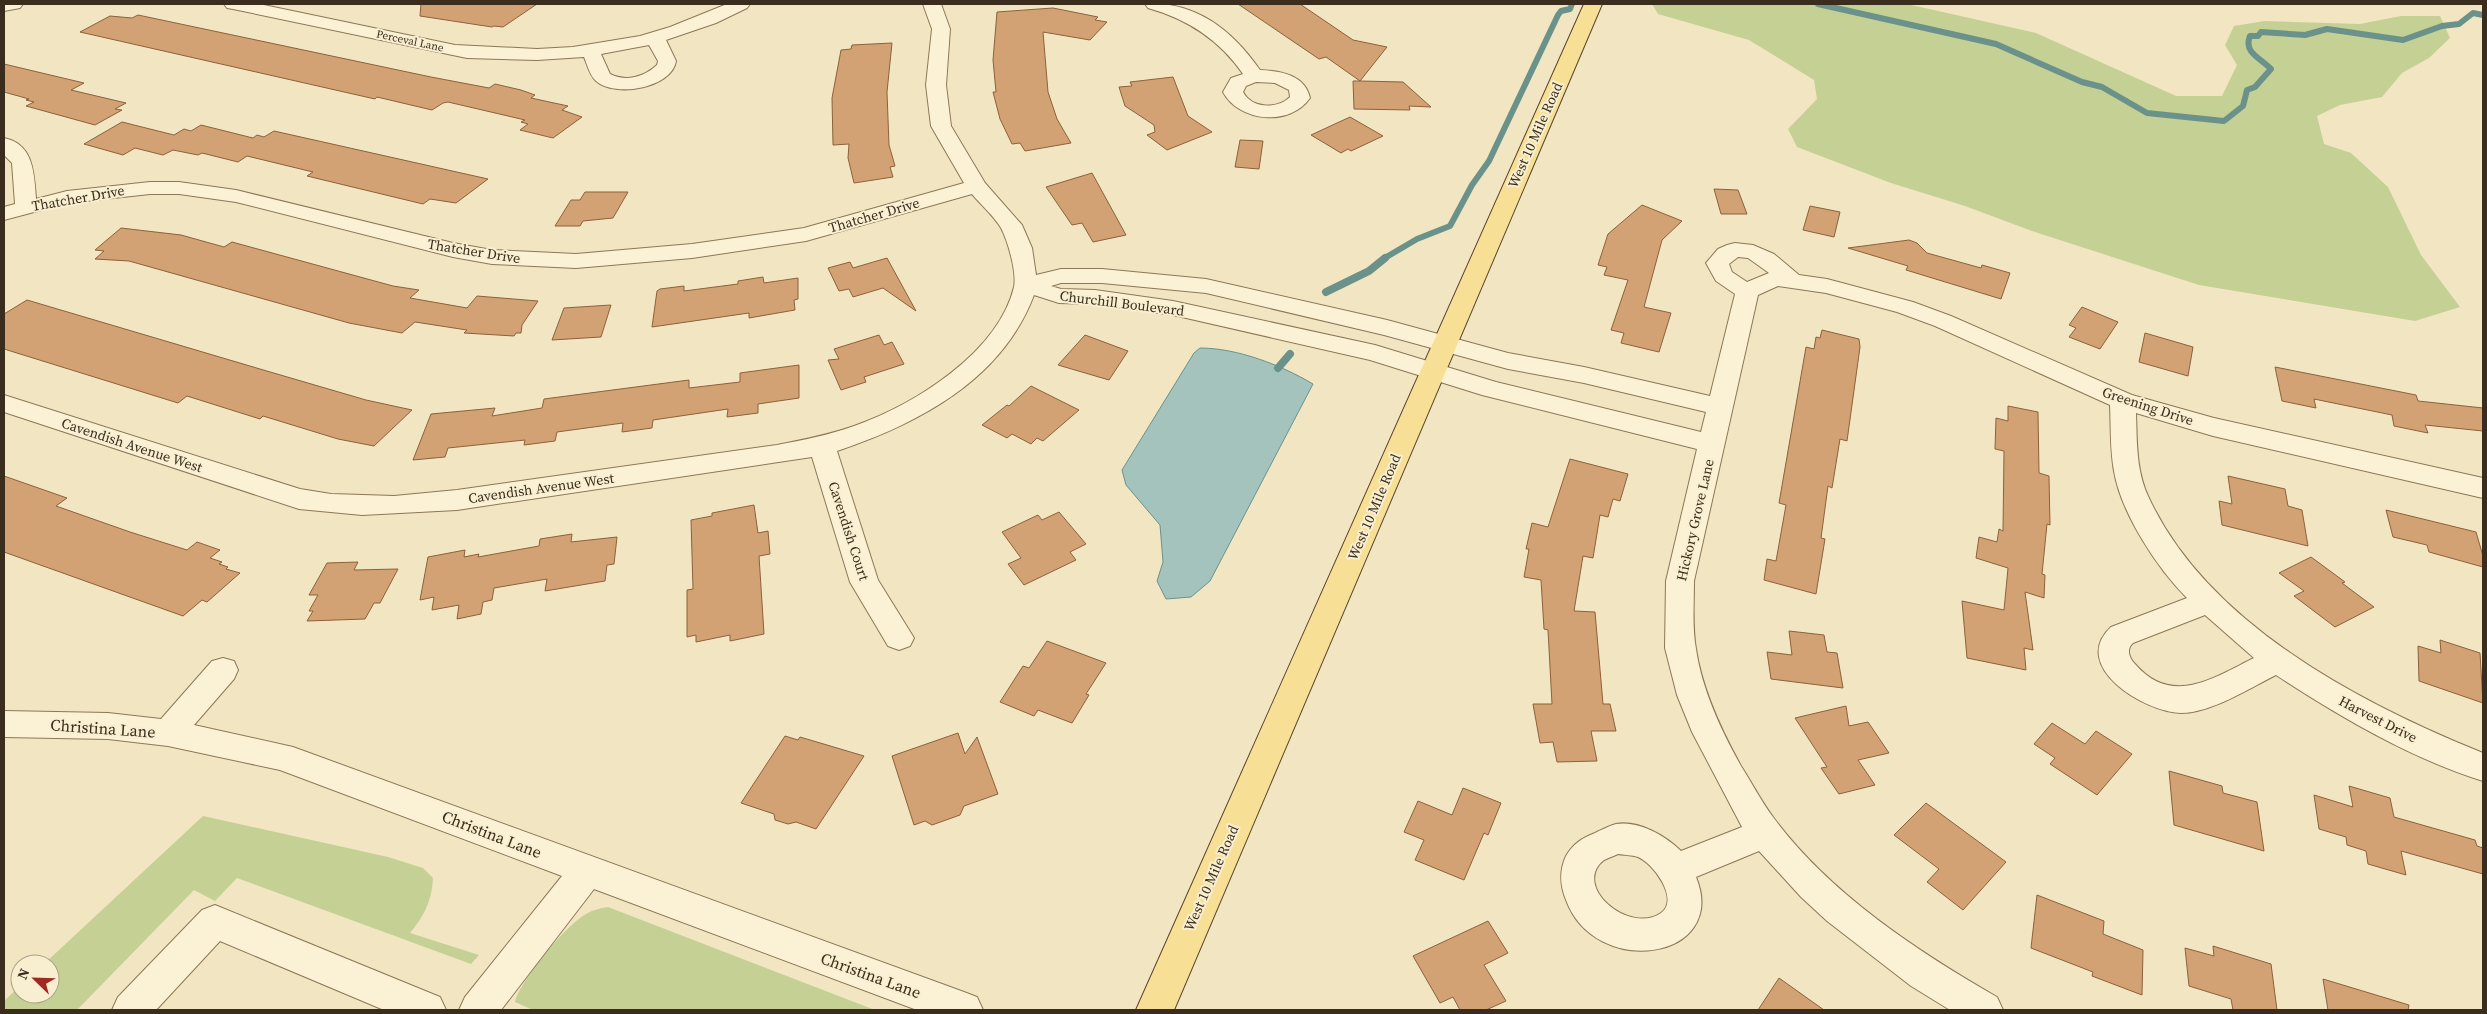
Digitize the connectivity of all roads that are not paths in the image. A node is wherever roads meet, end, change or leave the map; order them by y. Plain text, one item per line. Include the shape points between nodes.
1 (14, 4) edge
2 (233, 4) edge
3 (741, 4) edge
4 (932, 4) edge
5 (1154, 4) edge
6 (1593, 4) edge
7 (4, 6) edge
8 (655, 37) junction
9 (590, 50) junction
10 (1254, 76) dead end
11 (4, 144) edge
12 (976, 186) junction
13 (26, 207) junction
14 (4, 214) edge
15 (1768, 283) joint
16 (1026, 286) junction
17 (1287, 304) junction
18 (1273, 329) junction
19 (1444, 344) junction
20 (1432, 371) junction
21 (1584, 375) junction
22 (2123, 401) junction
23 (4, 404) edge
24 (1572, 408) junction
25 (1719, 408) junction
26 (1712, 444) junction
27 (822, 446) junction
28 (2483, 488) edge
29 (2209, 601) junction
30 (899, 638) dead end
31 (2278, 660) junction
32 (223, 670) dead end
33 (4, 724) edge
34 (168, 733) junction
35 (2483, 766) edge
36 (1765, 833) junction
37 (1676, 869) dead end
38 (588, 870) junction
39 (131, 1010) edge
40 (427, 1010) edge
41 (478, 1010) edge
42 (964, 1010) edge
43 (1155, 1010) edge
44 (1984, 1010) edge

1 - 7 street
2 - 9 street, Perceval Lane via 453,50 532,55
3 - 8 street, Perceval Lane
4 - 12 street via 941,29 936,85 941,126
5 - 10 street via 1188,15 1208,26 1226,40
6 - 19 main road, West 10 Mile Road
8 - 9 street, Perceval Lane
8 - 9 street via 667,61 666,67 653,76 633,82 615,83 602,76
11 - 13 street via 22,161
12 - 13 street, Thatcher Drive via 806,234 692,251 576,261 492,257 453,250 208,190 150,188 111,191
12 - 16 street via 1011,225 1022,248
13 - 14 street, Thatcher Drive
15 - 22 street, Greening Drive via 1827,286 1897,305 1943,321
15 - 25 street, Hickory Grove Lane
16 - 17 street, Churchill Boulevard via 1061,276 1102,276 1206,286
16 - 18 street, Churchill Boulevard via 1059,296 1095,297 1173,308
16 - 27 street, Cavendish Avenue West via 1015,314 994,346 972,368 940,393 903,415
17 - 18 street
17 - 19 street, Churchill Boulevard
18 - 20 street, Churchill Boulevard via 1375,352
19 - 20 main road, West 10 Mile Road
19 - 21 street, Churchill Boulevard
20 - 24 street, Churchill Boulevard
20 - 43 main road, West 10 Mile Road
21 - 24 street
21 - 25 street, Churchill Boulevard
22 - 28 street, Greening Drive via 2213,427
22 - 29 street, Harvest Drive via 2126,470 2134,495 2174,564
23 - 27 street, Cavendish Avenue West via 299,499 331,505 404,506 460,500
24 - 26 street, Churchill Boulevard
25 - 26 street, Hickory Grove Lane
26 - 36 street, Hickory Grove Lane via 1680,581 1678,612 1682,655 1699,714 1727,773
27 - 30 street, Cavendish Court via 864,582
29 - 31 street, Harvest Drive
29 - 31 street via 2122,635 2115,641 2114,649 2115,659 2122,670 2140,687 2181,700 2200,696
31 - 35 street, Harvest Drive via 2383,724
32 - 34 street
33 - 34 street, Christina Lane via 108,726
34 - 38 street, Christina Lane via 282,757
36 - 37 street
36 - 44 street, Hickory Grove Lane via 1825,895 1867,932 1910,964
38 - 41 street
38 - 42 street, Christina Lane
39 - 40 street via 215,922

